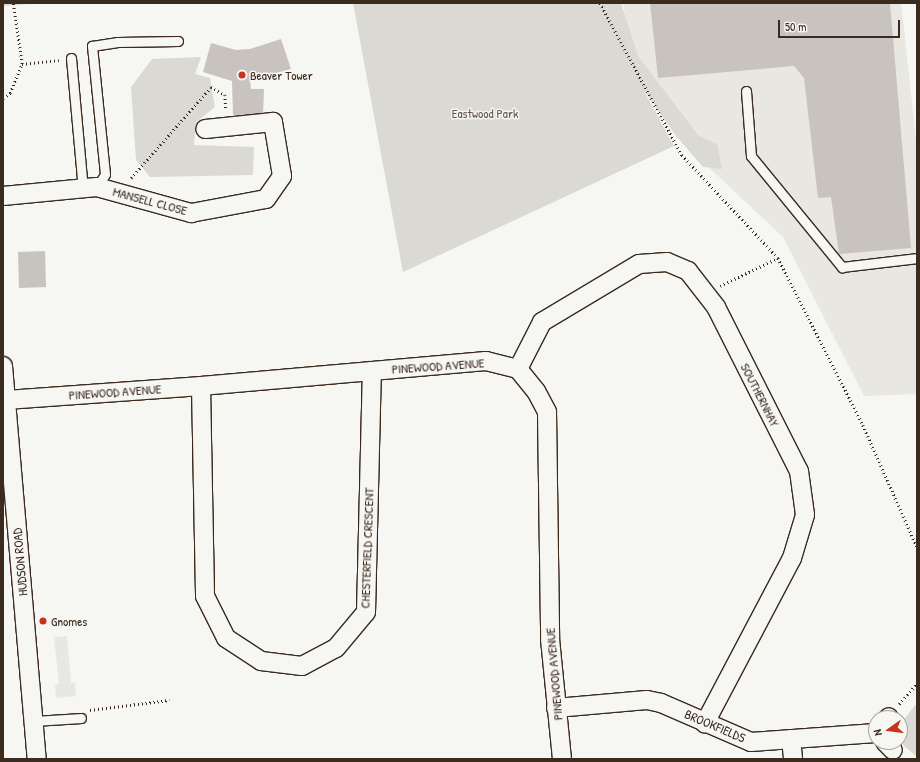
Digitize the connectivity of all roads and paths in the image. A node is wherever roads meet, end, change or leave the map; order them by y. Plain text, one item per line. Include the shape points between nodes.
1 (13, 3) edge
2 (600, 3) edge
3 (178, 41) dead end
4 (71, 58) dead end
5 (746, 91) dead end
6 (3, 98) edge
7 (228, 127) junction
8 (205, 128) dead end
9 (674, 146) dead end
10 (679, 149) junction
11 (90, 188) junction
12 (118, 193) junction
13 (3, 196) edge
14 (778, 258) junction
15 (917, 258) edge
16 (707, 292) junction
17 (3, 366) edge
18 (518, 369) junction
19 (372, 371) junction
20 (201, 386) junction
21 (6, 400) junction
22 (917, 547) edge
23 (917, 683) edge
24 (169, 700) dead end
25 (556, 708) junction
26 (895, 710) edge
27 (80, 718) joint
28 (34, 721) junction
29 (705, 723) junction
30 (868, 734) edge
31 (791, 739) junction
32 (37, 759) edge
33 (562, 759) edge
34 (793, 759) edge

1 - 6 path via 22,64 10,93
2 - 10 path
3 - 11 lane via 118,42 92,46 105,174
4 - 11 lane
5 - 15 lane via 752,156 842,266
7 - 8 street, MANSELL CLOSE
7 - 12 path via 225,95 211,87
7 - 12 street, MANSELL CLOSE via 273,122 282,176 266,199 192,213
9 - 10 path
10 - 14 path
11 - 12 street, MANSELL CLOSE
11 - 13 street, MANSELL CLOSE
14 - 16 path
14 - 22 path via 863,425
16 - 18 street, SOUTHERNHAY via 688,271 667,262 639,264 542,322
16 - 29 street, SOUTHERNHAY via 799,472 805,515 792,558
17 - 21 street, HUDSON ROAD
18 - 19 street, PINEWOOD AVENUE via 486,361
18 - 25 street, PINEWOOD AVENUE via 536,391 547,412 550,639
19 - 20 street, PINEWOOD AVENUE
19 - 20 street, CHESTERFIELD CRESCENT via 366,612 336,648 302,666 262,661 226,638 205,596
20 - 21 street, PINEWOOD AVENUE
21 - 28 street, HUDSON ROAD
23 - 26 path
24 - 27 path via 80,711
25 - 29 street, BROOKFIELDS via 646,700 661,703
25 - 33 street, PINEWOOD AVENUE
27 - 28 lane
28 - 32 street, HUDSON ROAD
29 - 31 street, BROOKFIELDS via 751,742
30 - 31 street, BROOKFIELDS
31 - 34 street

